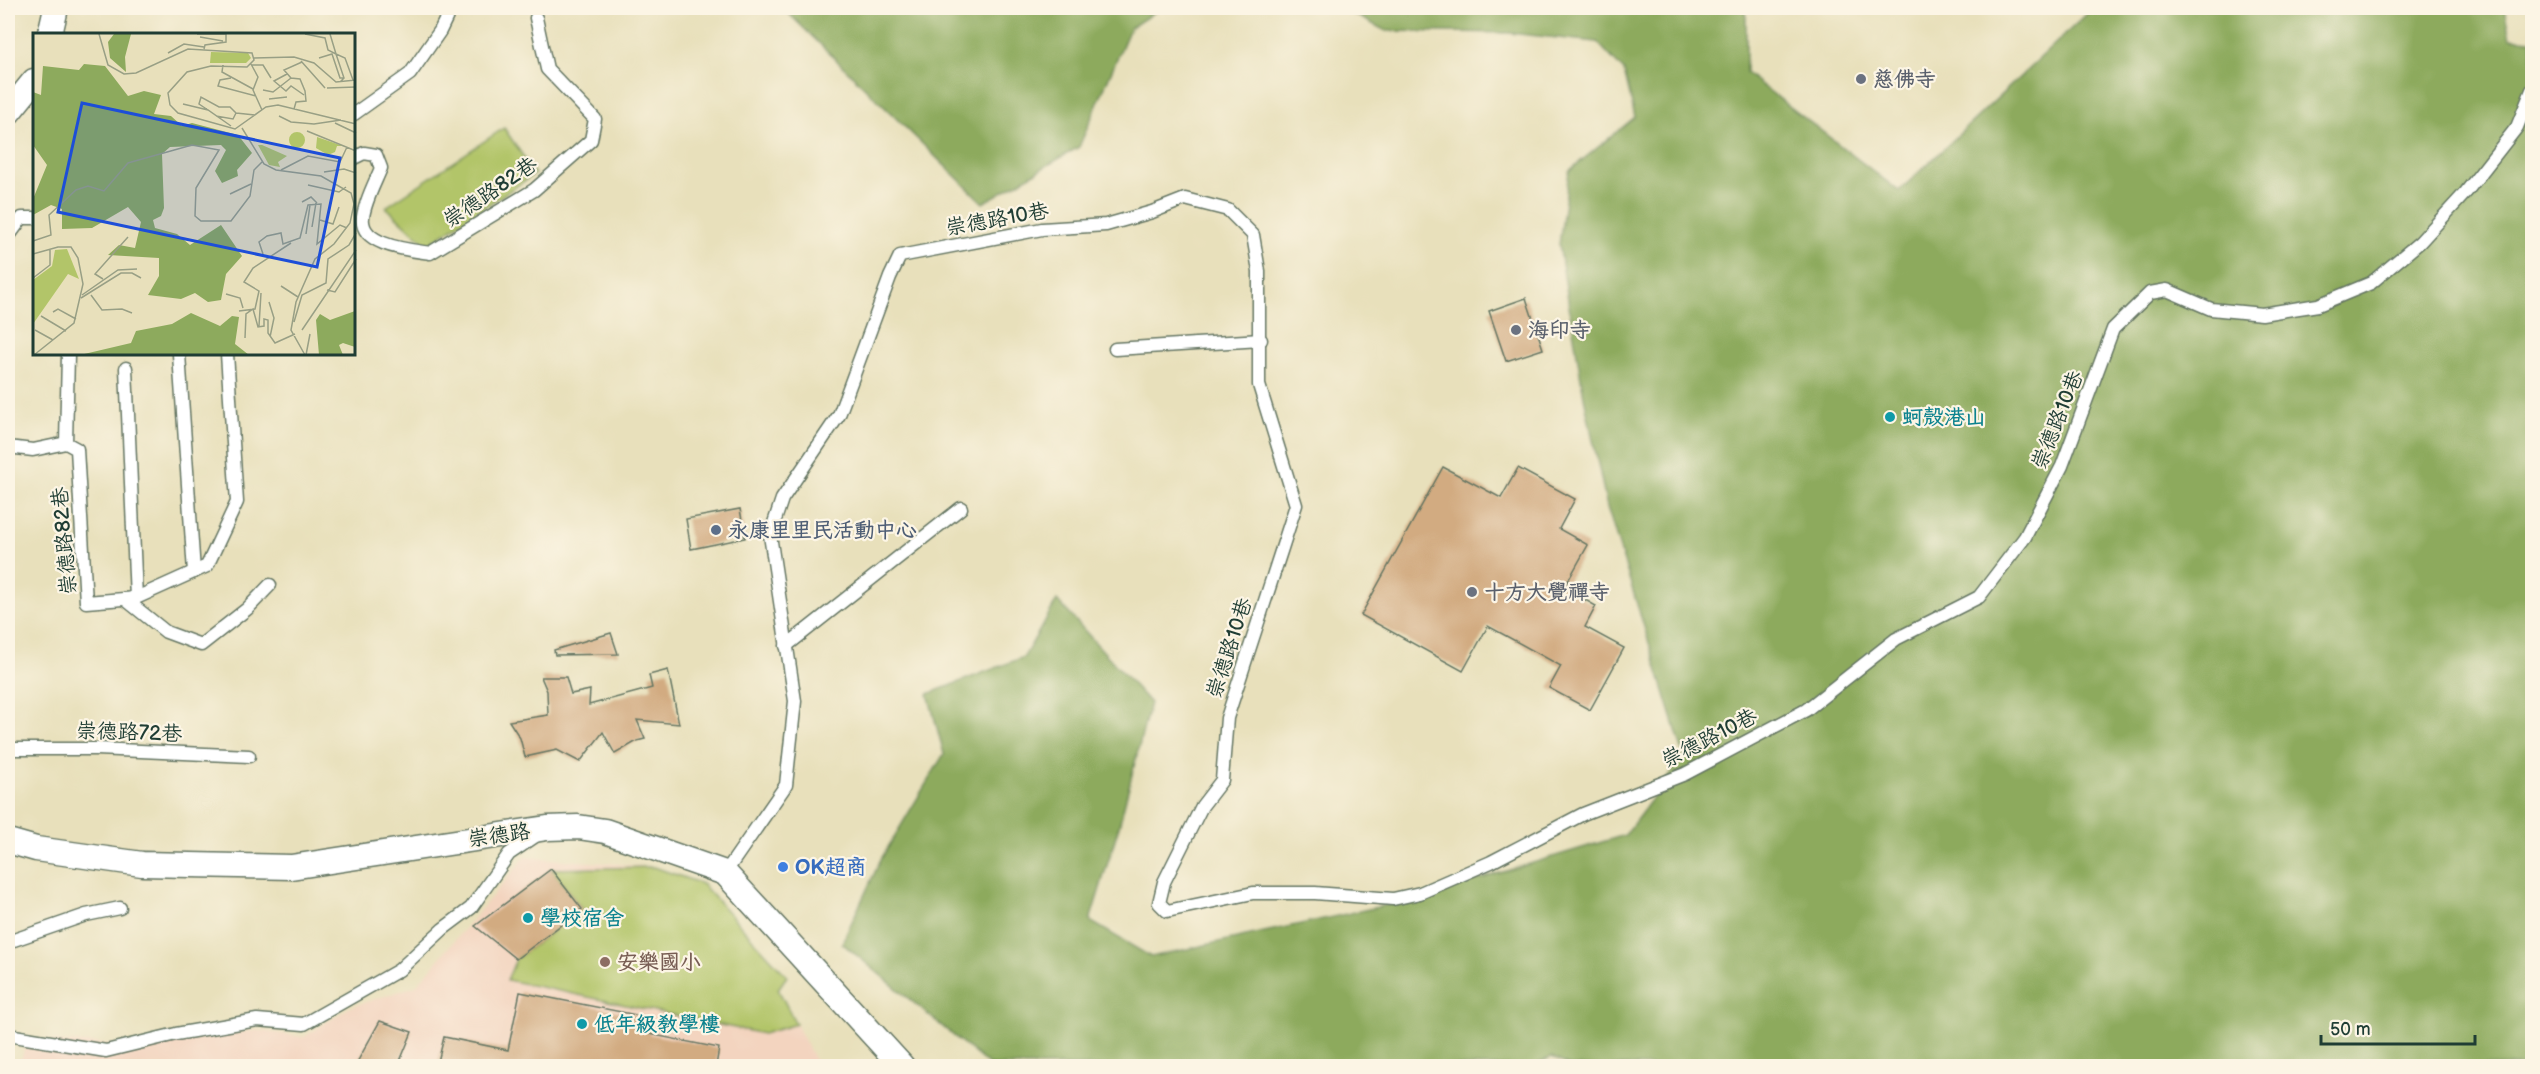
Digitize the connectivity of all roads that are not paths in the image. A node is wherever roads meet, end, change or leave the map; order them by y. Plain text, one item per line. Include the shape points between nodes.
1 (56, 8) edge
2 (451, 8) edge
3 (536, 18) dead end
4 (50, 33) edge
5 (33, 82) edge
6 (2532, 90) edge
7 (8, 113) edge
8 (356, 113) edge
9 (356, 157) edge
10 (33, 218) edge
11 (8, 237) edge
12 (1261, 340) junction
13 (1115, 349) dead end
14 (68, 356) edge
15 (179, 356) edge
16 (227, 356) edge
17 (126, 368) dead end
18 (66, 443) junction
19 (8, 447) edge
20 (961, 508) dead end
21 (194, 572) junction
22 (270, 585) dead end
23 (131, 598) junction
24 (786, 646) junction
25 (8, 749) edge
26 (249, 756) dead end
27 (547, 828) junction
28 (8, 841) edge
29 (725, 873) junction
30 (120, 908) dead end
31 (8, 942) edge
32 (8, 1035) edge
33 (902, 1066) edge

1 - 4 street
2 - 8 lane via 440,32 410,74
3 - 9 lane, 崇德路82巷 via 547,69 595,119 591,140 534,190 430,254 378,242 365,228 362,218 381,168 376,155 364,153
5 - 7 street
6 - 12 lane, 崇德路10巷 via 2517,127 2466,192 2420,242 2371,283 2318,305 2262,314 2211,309 2167,290 2150,293 2113,329 2062,466 2025,537 1979,597 1896,639 1806,710 1685,774 1583,814 1491,862 1420,893 1393,899 1253,893 1167,911 1160,903 1164,882 1202,806 1222,780 1227,718 1296,505 1259,385
10 - 11 lane via 22,218
12 - 13 lane
12 - 24 lane, 崇德路10巷 via 1259,271 1252,235 1228,210 1185,199 1106,225 1042,229 900,256 839,415 782,499 770,535
14 - 18 lane, 崇德路82巷
15 - 21 lane
16 - 21 lane, 崇德路82巷 via 237,502 207,566
17 - 23 lane
18 - 19 lane via 33,450
18 - 23 lane, 崇德路82巷 via 77,449 86,602
20 - 24 lane
21 - 23 lane, 崇德路82巷
22 - 23 lane via 247,609 201,645 166,632
24 - 29 lane, 崇德路10巷 via 795,700 786,785
25 - 26 lane, 崇德路72巷
27 - 28 street, 崇德路 via 291,867 142,864 36,849
27 - 29 street, 崇德路 via 605,831
27 - 32 lane via 509,854 471,908 399,970 304,1024 257,1020 106,1051
29 - 33 street, 崇德路
30 - 31 lane via 86,915

